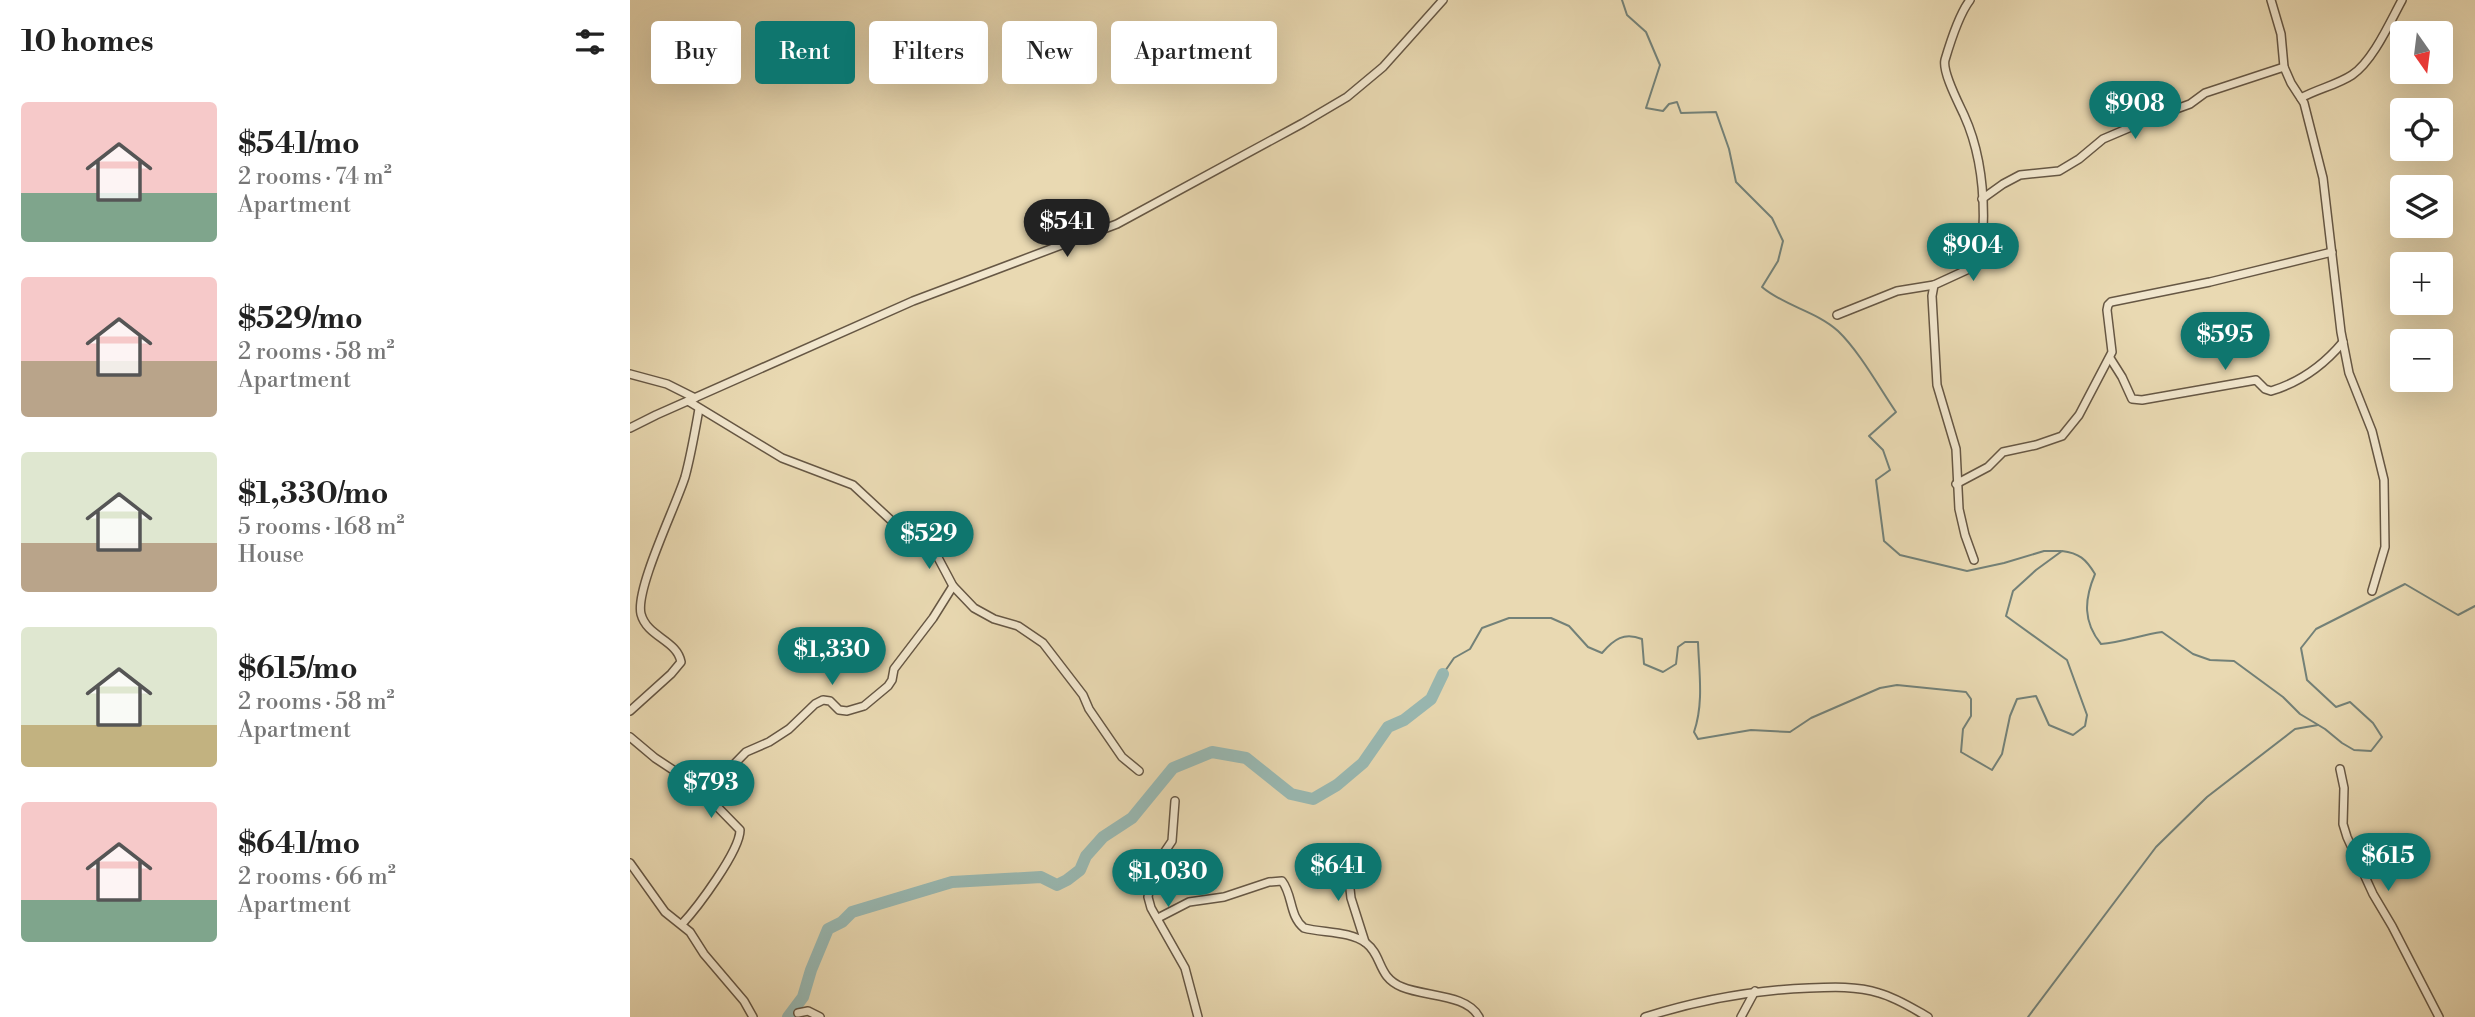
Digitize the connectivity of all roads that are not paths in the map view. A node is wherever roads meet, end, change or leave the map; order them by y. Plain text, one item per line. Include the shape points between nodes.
1 (1443, 0) edge
2 (1970, 0) edge
3 (2271, 0) edge
4 (2402, 0) edge
5 (2284, 67) junction
6 (2301, 98) junction
7 (1982, 200) junction
8 (2332, 252) junction
9 (1934, 285) junction
10 (1836, 315) dead end
11 (2343, 342) junction
12 (2110, 358) junction
13 (630, 374) edge
14 (691, 400) junction
15 (699, 409) junction
16 (630, 428) edge
17 (1956, 484) junction
18 (1974, 559) dead end
19 (953, 586) junction
20 (2372, 591) dead end
21 (630, 711) edge
22 (630, 737) edge
23 (2340, 769) dead end
24 (1139, 771) dead end
25 (705, 794) junction
26 (1175, 802) dead end
27 (1340, 858) dead end
28 (630, 863) edge
29 (1157, 918) junction
30 (682, 924) junction
31 (1365, 942) junction
32 (1755, 991) junction
33 (798, 1013) dead end
34 (753, 1017) edge
35 (820, 1017) edge
36 (1198, 1017) edge
37 (1479, 1017) edge
38 (1645, 1017) edge
39 (1741, 1017) edge
40 (1928, 1017) edge
41 (2439, 1017) edge

1 - 14 street via 1383,67 1348,97 1205,178 1117,224 913,302
2 - 7 street via 1945,61 1970,127
3 - 5 street
4 - 6 street via 2361,67
5 - 6 street
5 - 7 street via 2205,93 2190,104 2103,139 2066,168 2020,175
6 - 8 street via 2323,178
7 - 9 street via 1981,259
8 - 11 street
8 - 12 street via 2111,302 2106,310
9 - 10 street via 1897,291
9 - 17 street via 1937,385 1956,449
11 - 12 street via 2314,372 2271,391 2251,380 2142,400 2132,399
11 - 20 street via 2384,480 2385,547
12 - 17 street via 2062,436 2003,452 1975,476
13 - 14 street via 667,384
14 - 15 street
14 - 16 street
15 - 19 street via 782,458 853,485 895,524 935,552
15 - 21 street via 685,477 640,603 647,627 674,648 681,662
17 - 18 street
19 - 24 street via 974,607 1018,626 1043,643 1122,757
19 - 25 street via 894,669 888,686 864,706 847,711 823,700 815,704 789,729 746,752
22 - 25 street
23 - 41 street via 2347,837
25 - 30 street via 737,826 740,835 701,903
26 - 29 street via 1172,841 1153,869 1149,885 1148,897
27 - 31 street
28 - 30 street via 665,912
29 - 31 street via 1189,902 1277,881 1284,884 1297,922 1304,928
29 - 36 street via 1185,968
30 - 34 street
31 - 37 street via 1385,976 1399,987 1465,1002
32 - 38 street
32 - 39 street
32 - 40 street via 1843,987 1878,992
33 - 35 street via 808,1011

